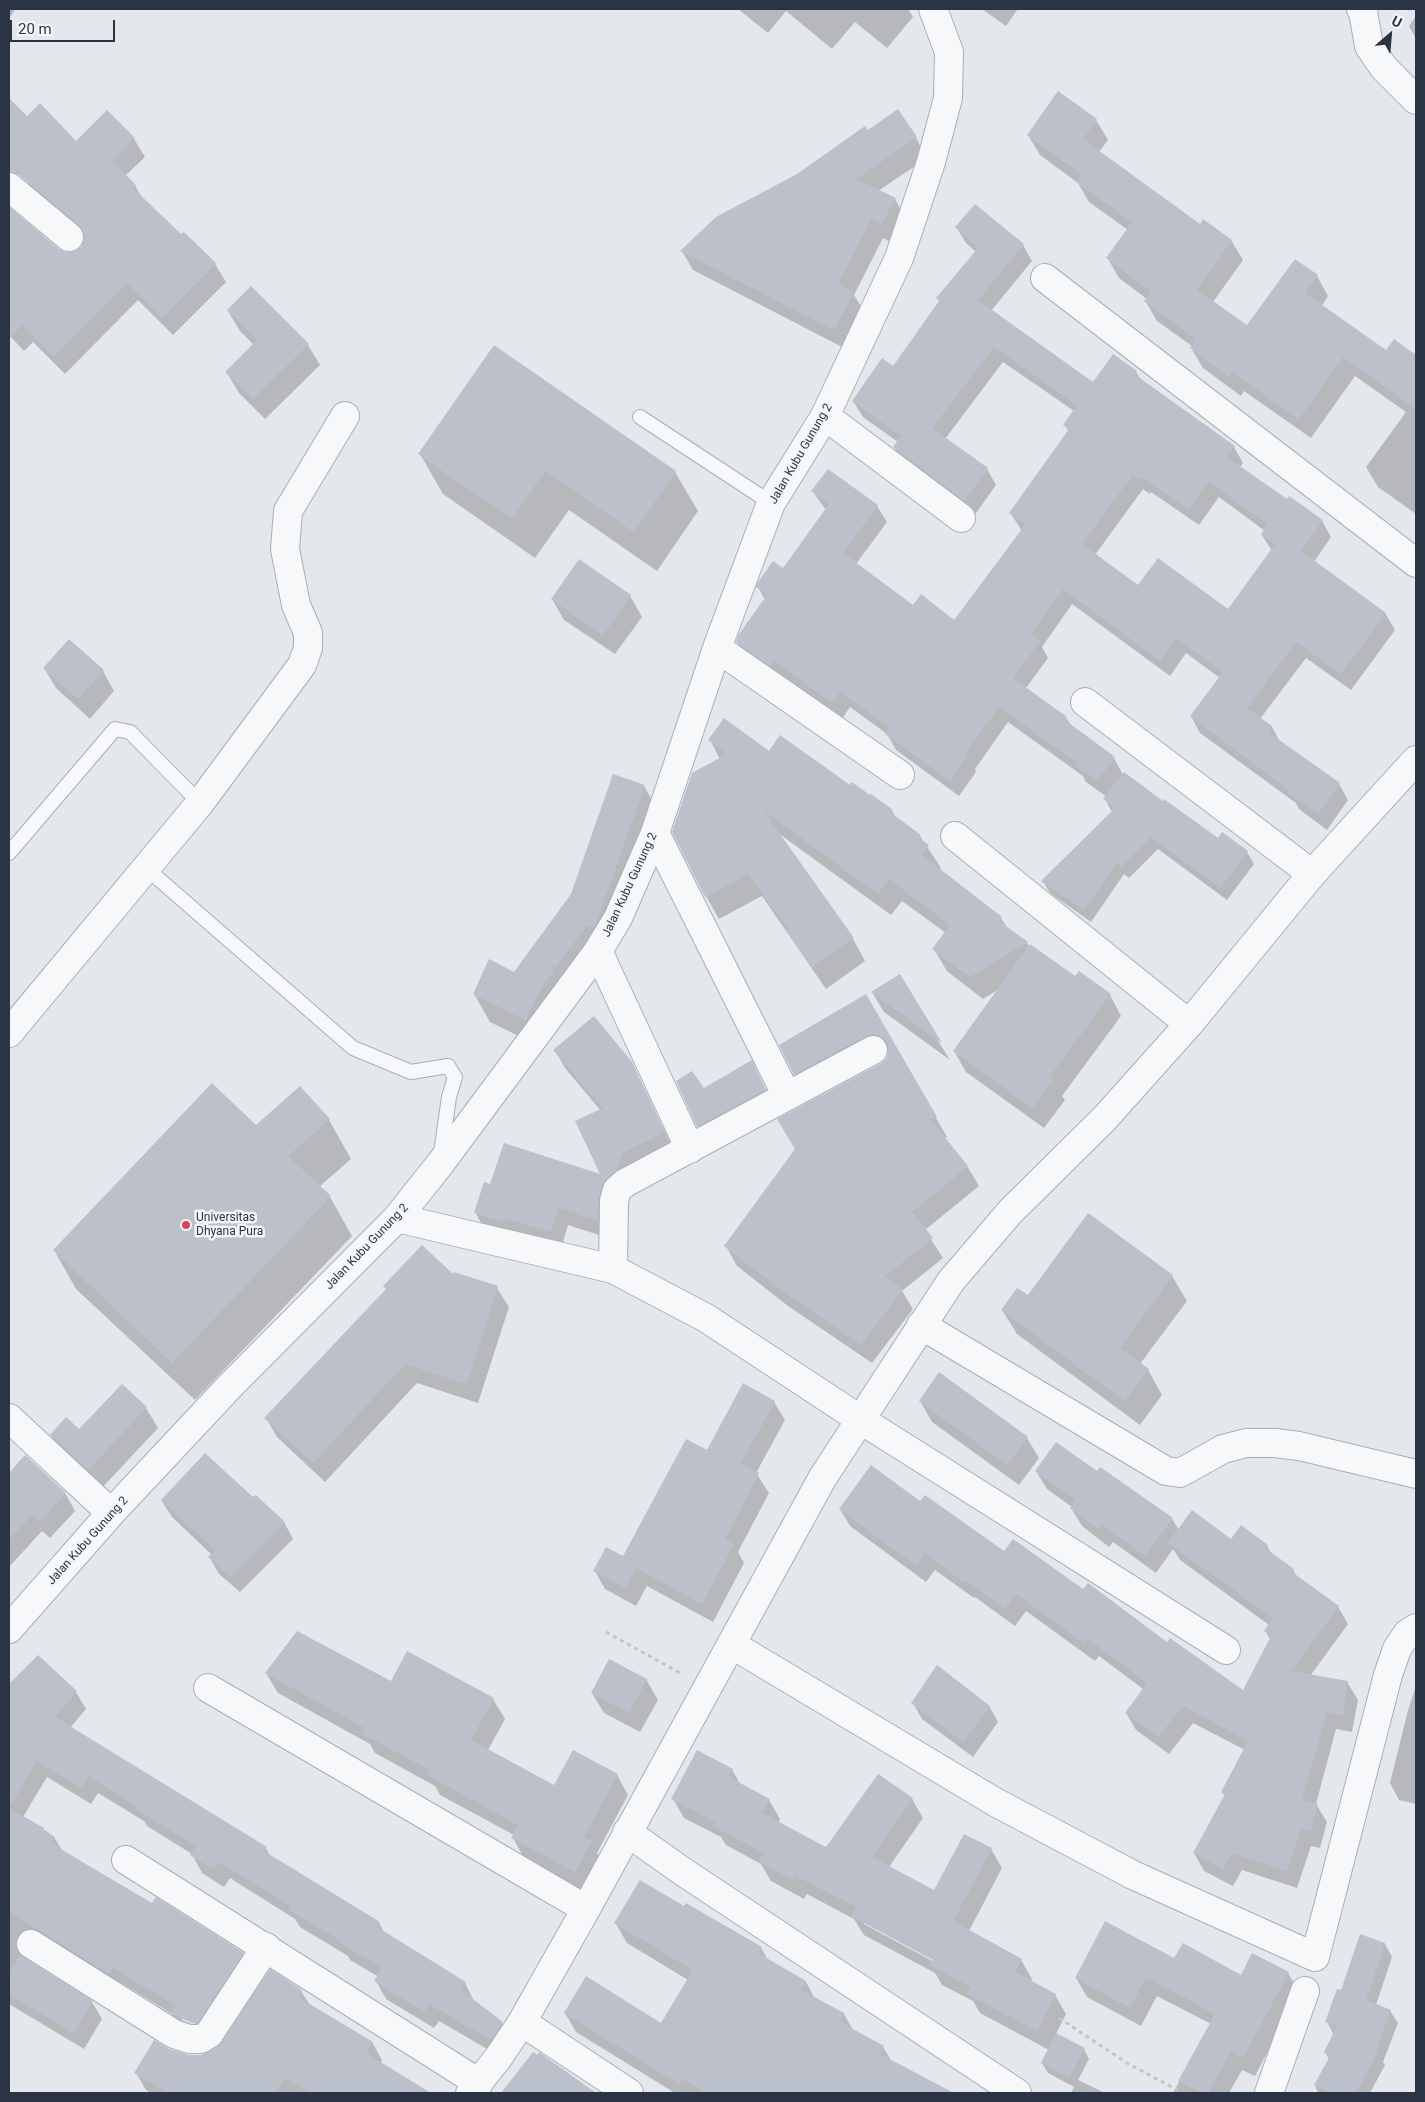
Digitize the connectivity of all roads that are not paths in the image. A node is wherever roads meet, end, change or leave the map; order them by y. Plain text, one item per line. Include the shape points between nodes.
1 (933, 9) edge
2 (1361, 9) edge
3 (1416, 100) edge
4 (9, 187) edge
5 (69, 237) dead end
6 (1044, 278) dead end
7 (345, 416) dead end
8 (825, 416) junction
9 (640, 418) dead end
10 (771, 503) junction
11 (961, 518) dead end
12 (1416, 563) edge
13 (717, 648) junction
14 (1085, 702) dead end
15 (1416, 760) edge
16 (900, 775) dead end
17 (200, 802) junction
18 (655, 833) junction
19 (955, 836) dead end
20 (9, 852) edge
21 (146, 868) junction
22 (1312, 874) junction
23 (598, 951) junction
24 (1189, 1024) junction
25 (9, 1033) edge
26 (873, 1050) dead end
27 (787, 1096) junction
28 (690, 1148) junction
29 (440, 1164) junction
30 (397, 1218) junction
31 (613, 1269) junction
32 (922, 1325) junction
33 (9, 1418) edge
34 (861, 1420) junction
35 (1416, 1474) edge
36 (111, 1513) junction
37 (1416, 1628) edge
38 (9, 1629) edge
39 (731, 1644) junction
40 (1226, 1650) dead end
41 (208, 1688) dead end
42 (627, 1832) junction
43 (126, 1860) dead end
44 (586, 1909) junction
45 (31, 1944) dead end
46 (266, 1947) junction
47 (1305, 1991) dead end
48 (522, 2022) junction
49 (475, 2088) edge
50 (629, 2093) edge
51 (1018, 2093) edge
52 (1269, 2093) edge

1 - 8 street, Jalan Kubu Gunung 2 via 949,52 948,98 899,258
2 - 3 street via 1369,46 1384,68
4 - 5 street
6 - 12 street
7 - 17 street via 288,511 285,549 296,605 308,633 308,648 302,665
8 - 10 street, Jalan Kubu Gunung 2
8 - 11 street
9 - 10 lane
10 - 13 street, Jalan Kubu Gunung 2
13 - 16 street
13 - 18 street, Jalan Kubu Gunung 2
14 - 22 street
15 - 22 street
17 - 20 lane via 130,732 115,729
17 - 21 street
18 - 23 street, Jalan Kubu Gunung 2 via 618,918
18 - 27 street
19 - 24 street
21 - 25 street
21 - 29 lane via 353,1048 411,1072 448,1066 455,1077 449,1097
22 - 24 street
23 - 28 street
23 - 29 street, Jalan Kubu Gunung 2
24 - 32 street via 1105,1118 1010,1212 951,1282
26 - 27 street
27 - 28 street
28 - 31 street via 617,1190 613,1213
29 - 30 street, Jalan Kubu Gunung 2
30 - 31 street
30 - 36 street, Jalan Kubu Gunung 2 via 230,1386
31 - 34 street via 706,1318
32 - 34 street
32 - 35 street via 1166,1471 1180,1473 1223,1449 1246,1443 1275,1443
33 - 36 street
34 - 39 street via 823,1477
34 - 40 street
36 - 38 street, Jalan Kubu Gunung 2
37 - 39 street via 1407,1634 1397,1649 1388,1675 1315,1958 1133,1875 995,1802
39 - 42 street
41 - 44 street
42 - 44 street
42 - 51 street via 682,1872
43 - 46 street
44 - 48 street
45 - 46 street via 174,2034 189,2039 209,2034
46 - 49 street
47 - 52 street
48 - 49 street
48 - 50 street

